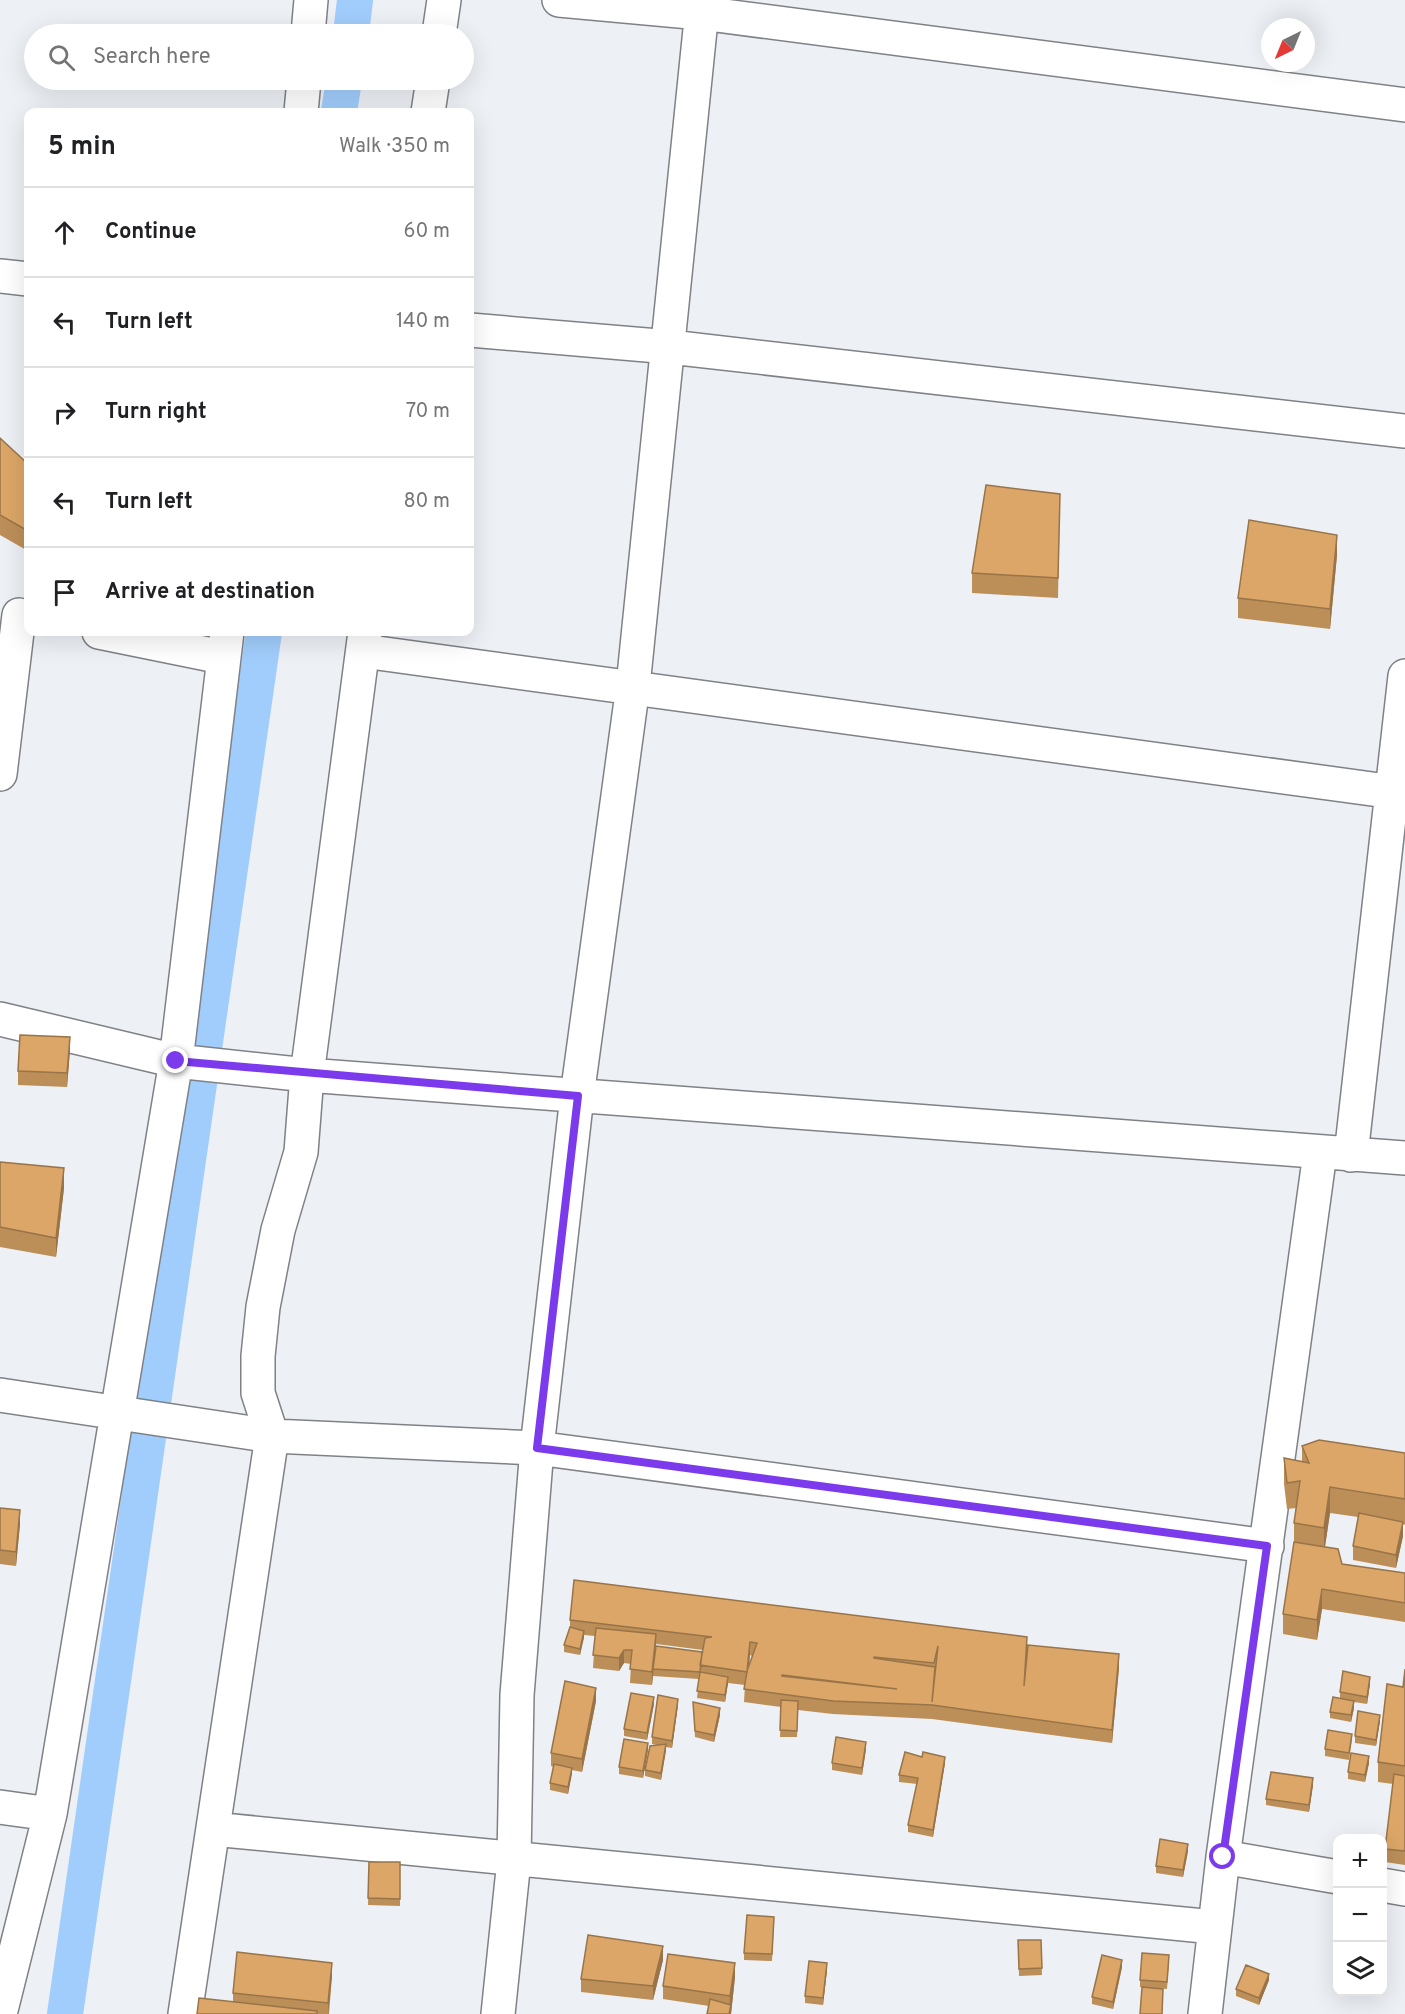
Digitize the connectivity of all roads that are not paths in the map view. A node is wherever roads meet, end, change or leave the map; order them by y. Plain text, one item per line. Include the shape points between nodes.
1 (312, 0) edge
2 (444, 0) edge
3 (559, 0) edge
4 (702, 6) edge
5 (309, 24) edge
6 (440, 24) edge
7 (303, 90) edge
8 (431, 90) edge
9 (1405, 105) edge
10 (301, 108) edge
11 (429, 108) edge
12 (0, 276) edge
13 (24, 279) edge
14 (474, 330) edge
15 (670, 347) junction
16 (1405, 431) edge
17 (16, 614) edge
18 (141, 636) edge
19 (364, 641) edge
20 (225, 644) edge
21 (1405, 676) edge
22 (633, 686) junction
23 (0, 774) edge
24 (1394, 792) junction
25 (0, 1019) edge
26 (176, 1061) junction
27 (308, 1075) junction
28 (578, 1096) junction
29 (1336, 1154) junction
30 (1405, 1158) edge
31 (0, 1395) edge
32 (117, 1413) junction
33 (273, 1436) junction
34 (537, 1448) junction
35 (1267, 1546) junction
36 (0, 1807) edge
37 (50, 1814) junction
38 (213, 1829) junction
39 (1223, 1857) junction
40 (514, 1860) junction
41 (1333, 1876) edge
42 (1387, 1886) edge
43 (1405, 1889) edge
44 (1214, 1927) junction
45 (0, 2014) edge
46 (185, 2014) edge
47 (498, 2014) edge
48 (1205, 2014) edge

1 - 5 street
2 - 6 street
3 - 4 street
4 - 9 street
4 - 15 street
7 - 10 street
8 - 11 street
12 - 13 street
14 - 15 street
15 - 16 street
15 - 22 street
17 - 23 street
18 - 20 street
19 - 22 street
19 - 27 street
20 - 26 street
21 - 24 street
22 - 24 street
22 - 28 street
24 - 29 street
25 - 26 street
26 - 27 street
26 - 32 street
27 - 28 street
27 - 33 street via 301,1152 278,1230 259,1346 258,1393
28 - 29 street
28 - 34 street
29 - 30 street
29 - 35 street
31 - 32 street
32 - 33 street
32 - 37 street
33 - 34 street
33 - 38 street
34 - 35 street
34 - 40 street via 517,1695
35 - 39 street
36 - 37 street
37 - 45 street
38 - 40 street
38 - 46 street
39 - 41 street
39 - 44 street
40 - 44 street
40 - 47 street
42 - 43 street
44 - 48 street

